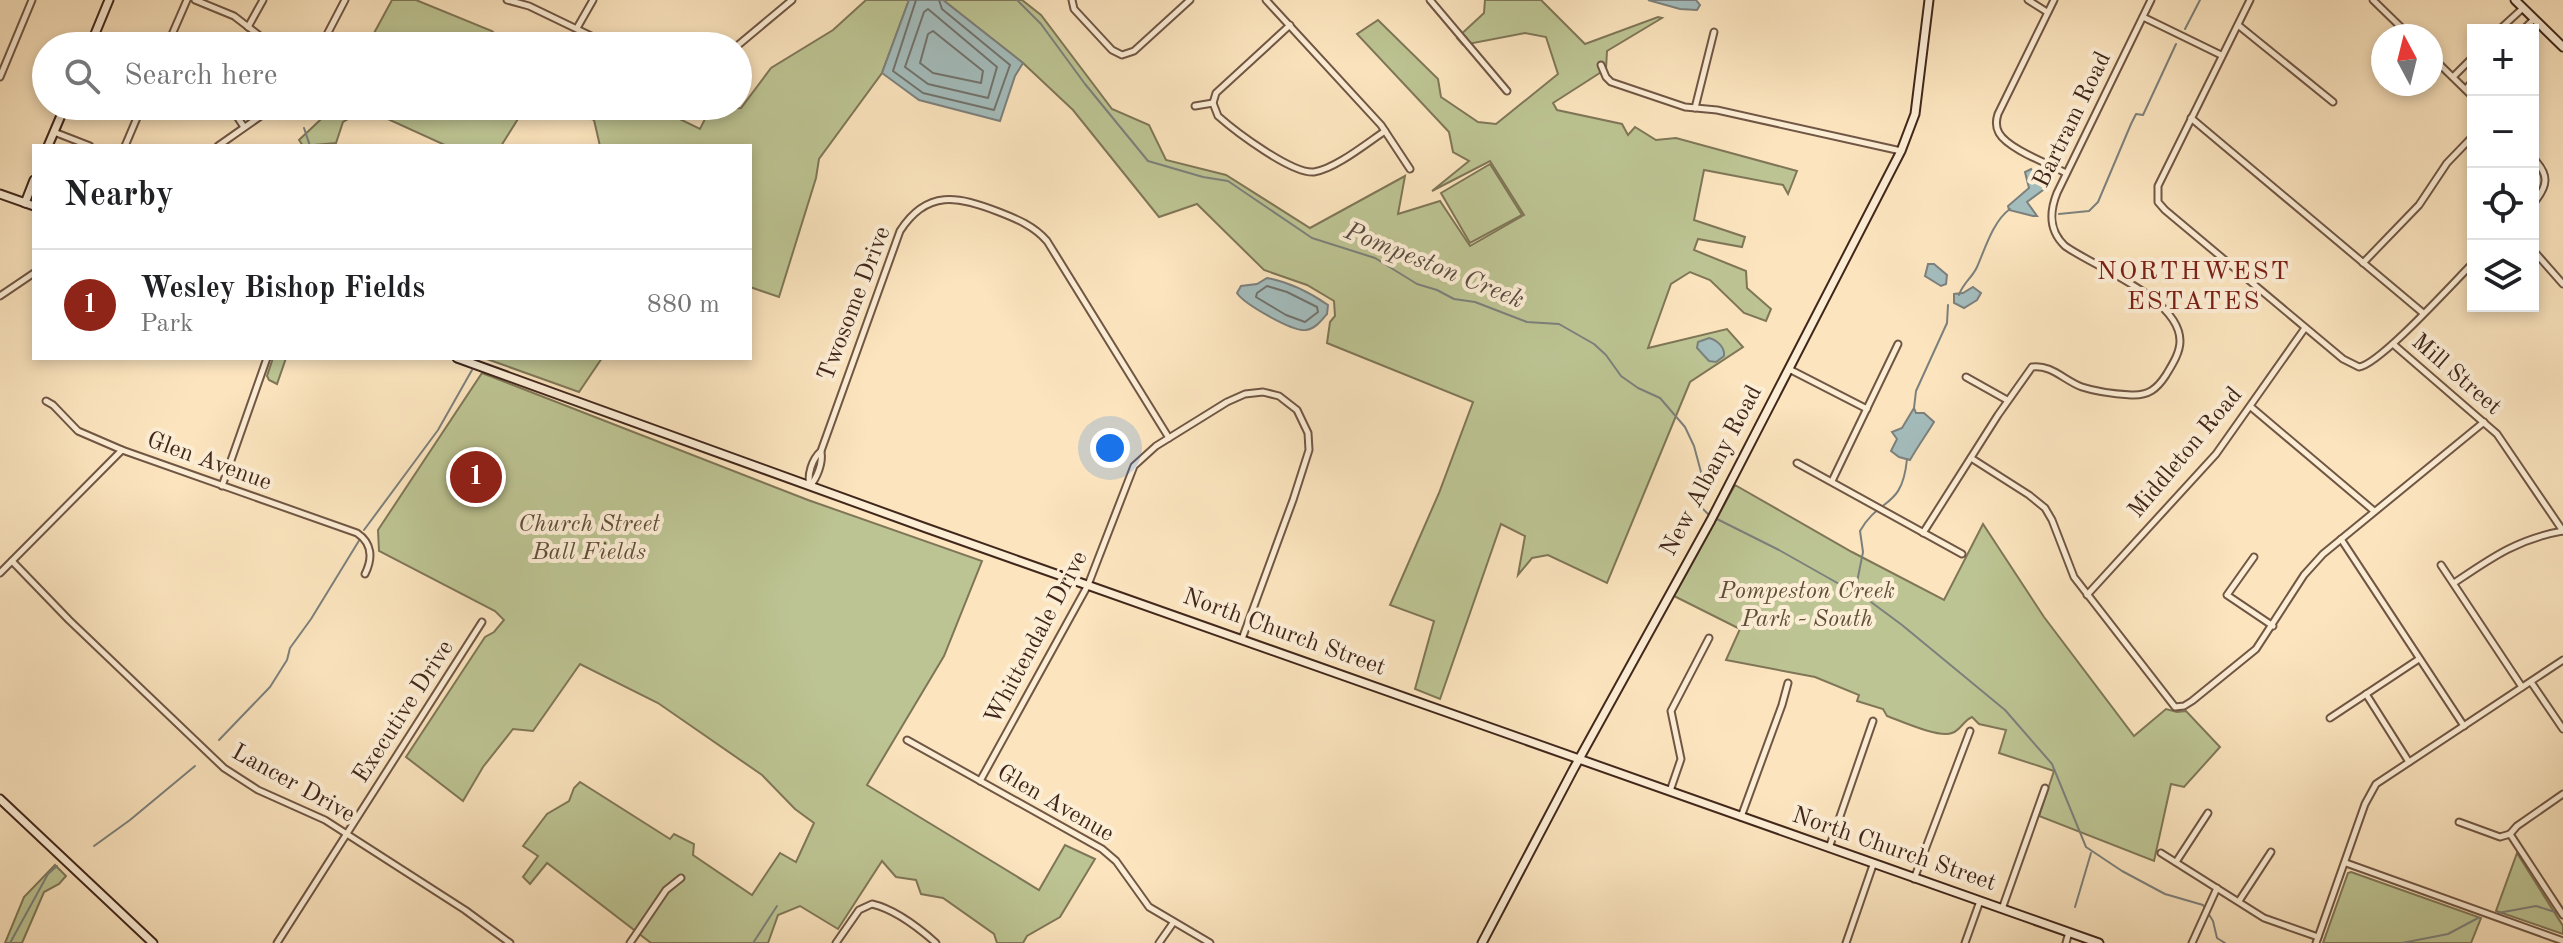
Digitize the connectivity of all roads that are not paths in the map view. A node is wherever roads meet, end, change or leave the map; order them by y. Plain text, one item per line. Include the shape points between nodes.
1 (32, 0) edge
2 (109, 0) edge
3 (187, 0) edge
4 (195, 0) edge
5 (263, 0) edge
6 (345, 0) edge
7 (507, 0) edge
8 (593, 0) edge
9 (792, 0) edge
10 (1072, 0) edge
11 (1190, 0) edge
12 (1266, 0) edge
13 (1430, 0) edge
14 (1929, 0) edge
15 (2028, 0) edge
16 (2054, 0) edge
17 (2151, 0) edge
18 (2250, 0) edge
19 (2373, 0) edge
20 (2515, 0) edge
21 (2523, 8) junction
22 (2048, 12) junction
23 (2143, 17) junction
24 (2534, 19) junction
25 (2398, 24) edge
26 (2506, 24) edge
27 (2529, 24) edge
28 (1290, 25) junction
29 (2238, 25) junction
30 (248, 27) junction
31 (577, 28) junction
32 (96, 32) edge
33 (173, 32) edge
34 (255, 32) edge
35 (328, 32) edge
36 (585, 32) edge
37 (1714, 32) dead end
38 (752, 33) edge
39 (2563, 47) edge
40 (2221, 55) junction
41 (2467, 63) edge
42 (1601, 65) dead end
43 (2443, 67) edge
44 (0, 77) edge
45 (2453, 77) junction
46 (2466, 89) joint
47 (1507, 91) dead end
48 (2472, 96) edge
49 (2333, 102) dead end
50 (1213, 103) junction
51 (1195, 106) dead end
52 (1695, 108) junction
53 (2191, 118) junction
54 (59, 120) edge
55 (136, 120) edge
56 (239, 120) edge
57 (254, 120) edge
58 (244, 127) junction
59 (1385, 131) junction
60 (54, 132) junction
61 (2467, 142) edge
62 (49, 144) edge
63 (85, 144) edge
64 (126, 144) edge
65 (221, 144) edge
66 (1901, 151) junction
67 (2539, 165) edge
68 (1410, 169) dead end
69 (2066, 173) junction
70 (32, 185) edge
71 (0, 194) edge
72 (2539, 196) edge
73 (25, 203) junction
74 (32, 205) edge
75 (2539, 257) edge
76 (2363, 263) junction
77 (2467, 269) edge
78 (32, 274) edge
79 (2563, 284) edge
80 (1, 293) edge
81 (2423, 313) junction
82 (2305, 328) junction
83 (1898, 344) dead end
84 (2393, 344) junction
85 (266, 360) edge
86 (463, 360) edge
87 (1789, 369) junction
88 (1966, 377) dead end
89 (2007, 400) junction
90 (46, 401) dead end
91 (2251, 407) junction
92 (1867, 409) junction
93 (2484, 422) junction
94 (1169, 438) junction
95 (122, 450) junction
96 (1971, 458) junction
97 (1797, 463) dead end
98 (1832, 481) junction
99 (222, 486) junction
100 (810, 486) junction
101 (2374, 511) junction
102 (349, 530) junction
103 (2563, 531) edge
104 (1923, 533) junction
105 (341, 538) dead end
106 (2341, 539) junction
107 (1962, 554) dead end
108 (2254, 557) dead end
109 (12, 561) junction
110 (2441, 565) dead end
111 (0, 573) edge
112 (365, 574) dead end
113 (2453, 583) junction
114 (1088, 585) junction
115 (2087, 595) junction
116 (482, 622) dead end
117 (2273, 626) junction
118 (1709, 638) dead end
119 (1242, 639) junction
120 (2419, 659) junction
121 (2563, 660) edge
122 (2531, 682) junction
123 (1788, 683) dead end
124 (2522, 687) junction
125 (2366, 694) junction
126 (2330, 718) dead end
127 (1873, 721) dead end
128 (2464, 726) junction
129 (2563, 729) edge
130 (1970, 731) dead end
131 (907, 740) dead end
132 (1579, 760) junction
133 (2409, 762) junction
134 (980, 781) junction
135 (2045, 788) dead end
136 (1670, 791) junction
137 (2563, 794) edge
138 (0, 799) edge
139 (2208, 813) dead end
140 (1741, 817) junction
141 (2459, 822) dead end
142 (347, 834) junction
143 (2510, 834) junction
144 (1829, 848) junction
145 (2271, 852) dead end
146 (2161, 853) dead end
147 (2176, 862) junction
148 (2346, 863) junction
149 (1873, 865) junction
150 (681, 878) dead end
151 (1914, 879) junction
152 (2217, 888) junction
153 (1980, 901) junction
154 (2239, 901) junction
155 (2002, 909) junction
156 (2562, 913) edge
157 (1173, 923) junction
158 (2069, 932) junction
159 (2317, 940) edge
160 (2563, 941) edge
161 (153, 943) edge
162 (277, 943) edge
163 (510, 943) edge
164 (630, 943) edge
165 (836, 943) edge
166 (936, 943) edge
167 (1159, 943) edge
168 (1210, 943) edge
169 (1482, 943) edge
170 (1846, 943) edge
171 (1965, 943) edge
172 (2066, 943) edge
173 (2099, 943) edge
174 (2192, 943) edge

1 - 44 street
2 - 32 main road
3 - 33 street
4 - 30 street
5 - 30 street
6 - 35 street
7 - 31 street
8 - 31 street
9 - 38 street
10 - 11 street via 1074,9 1122,55 1138,48
12 - 28 street
13 - 47 street
14 - 66 main road, New Albany Road via 1915,114
15 - 22 street
16 - 22 street
17 - 23 street, Bartram Road
18 - 29 street, Mill Street
19 - 25 street
20 - 21 main road
21 - 24 main road
21 - 26 street
22 - 69 street via 1996,125 2010,144
23 - 40 street
23 - 69 street, Bartram Road
24 - 27 street
24 - 39 main road
28 - 50 street via 1216,93
28 - 59 street
29 - 40 street, Mill Street
29 - 49 street
30 - 34 street
31 - 36 street
37 - 52 street
40 - 53 street, Mill Street
41 - 45 street
42 - 52 street via 1616,84
43 - 45 street
45 - 46 street
46 - 48 street
50 - 51 street
50 - 59 street via 1221,119 1302,171 1331,166
52 - 66 street
53 - 76 street
53 - 82 street, Mill Street via 2158,186 2158,202
54 - 60 main road
55 - 64 street
56 - 58 street
57 - 58 street
58 - 65 street
59 - 68 street
60 - 62 main road
60 - 63 street
61 - 76 street via 2419,205
66 - 87 main road, New Albany Road
67 - 72 street via 2547,179
69 - 89 street, Bartram Road via 2052,208 2056,236 2145,292 2175,326 2179,348 2160,384 2145,394 2088,389 2036,366
70 - 73 main road
71 - 73 main road
73 - 74 main road
75 - 79 street
76 - 81 street
77 - 81 street
78 - 80 street
81 - 84 street
82 - 84 street, Mill Street via 2359,367
82 - 91 street, Middleton Road
83 - 92 street
84 - 93 street, Mill Street
85 - 99 street
86 - 100 main road, North Church Street
87 - 92 street
87 - 132 main road, New Albany Road
88 - 89 street
89 - 96 street, Bartram Road
90 - 95 street via 78,431
91 - 101 street
91 - 115 street, Middleton Road via 2216,454
92 - 98 street
93 - 101 street
93 - 103 street, Mill Street via 2509,448
94 - 100 street, Twosome Drive via 1047,241 1015,219 951,199 918,210 900,231 807,477
94 - 114 street, Whittendale Drive via 1134,466
94 - 119 street, Whittendale Drive via 1227,402 1254,392 1286,400 1306,424 1307,459
95 - 99 street, Glen Avenue
95 - 109 street, Glen Avenue
96 - 104 street, Bartram Road
96 - 115 street via 2045,508 2070,572
97 - 98 street
98 - 104 street
99 - 102 street, Glen Avenue
100 - 114 main road, North Church Street
101 - 106 street
102 - 105 street
102 - 112 street via 364,537 370,549
103 - 113 street via 2513,544
104 - 107 street
106 - 117 street via 2304,575
106 - 120 street
108 - 117 street via 2227,595
109 - 111 street, Glen Avenue
109 - 142 street, Lancer Drive via 216,762
110 - 113 street
113 - 124 street
114 - 119 main road, North Church Street
114 - 134 street, Whittendale Drive
115 - 117 street via 2175,707 2192,701 2256,649
116 - 142 street, Executive Drive
118 - 136 street via 1671,711 1681,759
119 - 132 main road, North Church Street
120 - 125 street
120 - 128 street
121 - 122 street
122 - 124 street
122 - 129 street
123 - 140 street
124 - 128 street
125 - 126 street
125 - 133 street
127 - 144 street
128 - 133 street
130 - 151 street
131 - 134 street, Glen Avenue
132 - 136 main road, North Church Street
132 - 169 main road, New Albany Road
133 - 148 street via 2376,784
134 - 157 street, Glen Avenue via 1108,853 1143,900
135 - 155 street
136 - 140 main road, North Church Street
137 - 143 street
138 - 161 main road
139 - 147 street
140 - 144 main road, North Church Street
141 - 143 street via 2500,837
142 - 162 street, Executive Drive
142 - 163 street, Lancer Drive
143 - 156 street
144 - 149 main road, North Church Street
145 - 154 street
146 - 147 street
147 - 152 street
148 - 159 street
148 - 160 street
149 - 151 main road, North Church Street
149 - 170 street
150 - 164 street via 666,890
151 - 153 main road, North Church Street
152 - 154 street
152 - 174 street
153 - 155 main road, North Church Street
153 - 171 street
154 - 159 street via 2270,921
155 - 158 main road, North Church Street
157 - 167 street
157 - 168 street, Glen Avenue
158 - 172 street
158 - 173 main road, North Church Street
165 - 166 street via 862,907 877,905

